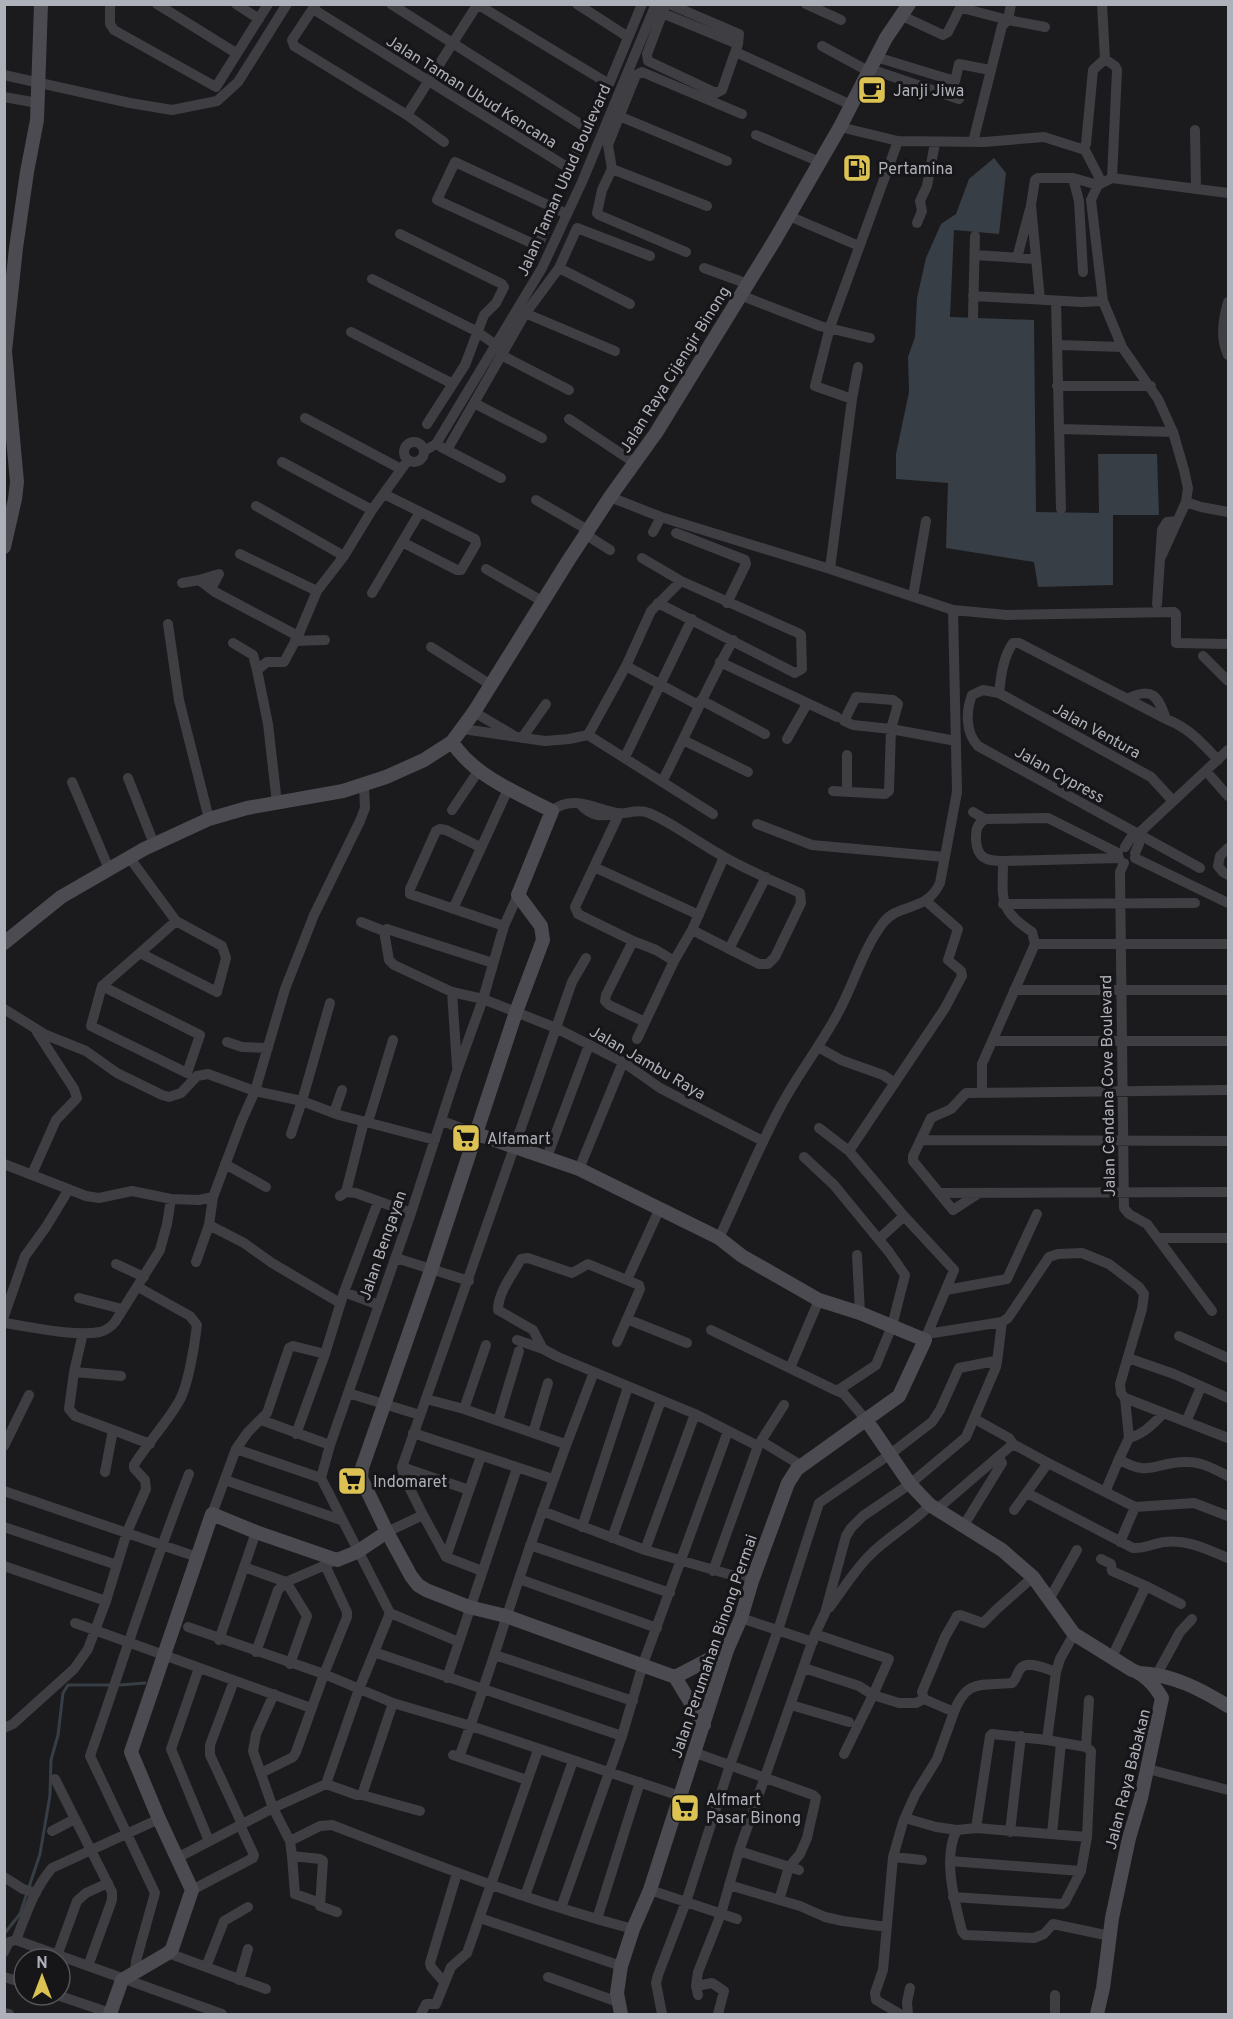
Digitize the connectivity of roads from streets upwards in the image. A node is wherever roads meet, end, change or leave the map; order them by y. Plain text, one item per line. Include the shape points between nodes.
1 (41, 4) edge
2 (110, 4) edge
3 (157, 4) edge
4 (236, 4) edge
5 (268, 4) edge
6 (287, 4) edge
7 (391, 4) edge
8 (577, 4) edge
9 (642, 4) edge
10 (806, 4) edge
11 (1011, 4) edge
12 (1102, 4) edge
13 (477, 5) edge
14 (314, 7) edge
15 (663, 7) edge
16 (489, 8) edge
17 (829, 9) edge
18 (905, 10) edge
19 (259, 19) junction
20 (841, 20) dead end
21 (1008, 20) junction
22 (1045, 27) dead end
23 (628, 37) junction
24 (453, 44) junction
25 (822, 46) dead end
26 (739, 49) junction
27 (236, 53) junction
28 (1105, 59) junction
29 (903, 64) junction
30 (871, 65) junction
31 (990, 70) junction
32 (4, 75) edge
33 (897, 77) junction
34 (428, 82) junction
35 (39, 84) junction
36 (609, 84) junction
37 (4, 97) edge
38 (959, 99) dead end
39 (38, 103) junction
40 (851, 105) junction
41 (742, 114) dead end
42 (407, 115) junction
43 (619, 116) junction
44 (840, 127) junction
45 (588, 129) junction
46 (1195, 130) dead end
47 (756, 135) dead end
48 (898, 141) junction
49 (444, 142) dead end
50 (973, 142) junction
51 (935, 143) junction
52 (1086, 144) dead end
53 (727, 161) dead end
54 (820, 162) junction
55 (612, 169) junction
56 (1073, 178) junction
57 (582, 182) junction
58 (1104, 182) junction
59 (1196, 189) junction
60 (602, 190) junction
61 (1228, 193) edge
62 (1085, 201) junction
63 (1031, 205) junction
64 (707, 206) dead end
65 (554, 208) junction
66 (567, 214) junction
67 (789, 216) junction
68 (916, 223) dead end
69 (400, 234) dead end
70 (975, 236) dead end
71 (859, 246) junction
72 (686, 252) dead end
73 (975, 255) junction
74 (650, 256) dead end
75 (1017, 258) junction
76 (1036, 259) junction
77 (704, 267) dead end
78 (559, 268) junction
79 (1083, 272) dead end
80 (372, 279) dead end
81 (744, 290) junction
82 (973, 296) junction
83 (1040, 300) junction
84 (1056, 301) junction
85 (1103, 301) junction
86 (1228, 302) edge
87 (630, 304) dead end
88 (521, 312) junction
89 (973, 317) dead end
90 (830, 327) junction
91 (476, 331) junction
92 (351, 332) dead end
93 (870, 338) dead end
94 (1058, 345) junction
95 (1122, 347) junction
96 (499, 350) junction
97 (5, 351) edge
98 (615, 351) dead end
99 (1228, 355) edge
100 (858, 367) dead end
101 (453, 384) junction
102 (1057, 386) junction
103 (1150, 386) junction
104 (569, 390) dead end
105 (852, 399) junction
106 (474, 403) junction
107 (305, 418) dead end
108 (569, 419) dead end
109 (427, 424) dead end
110 (1059, 429) junction
111 (1173, 432) junction
112 (542, 438) dead end
113 (436, 444) junction
114 (447, 450) junction
115 (424, 451) junction
116 (408, 460) junction
117 (282, 462) dead end
118 (634, 463) junction
119 (401, 469) junction
120 (501, 478) dead end
121 (384, 494) junction
122 (610, 497) junction
123 (536, 500) dead end
124 (1186, 502) junction
125 (256, 506) dead end
126 (1062, 509) dead end
127 (372, 510) junction
128 (420, 512) junction
129 (1228, 512) edge
130 (661, 517) junction
131 (926, 521) dead end
132 (587, 532) junction
133 (653, 532) dead end
134 (676, 533) dead end
135 (402, 542) junction
136 (4, 547) edge
137 (610, 550) dead end
138 (240, 554) dead end
139 (344, 556) junction
140 (642, 558) dead end
141 (486, 569) dead end
142 (830, 569) junction
143 (199, 580) junction
144 (681, 581) junction
145 (182, 583) dead end
146 (211, 589) junction
147 (317, 591) junction
148 (372, 593) dead end
149 (914, 596) junction
150 (542, 601) junction
151 (658, 603) junction
152 (727, 603) junction
153 (1157, 604) dead end
154 (953, 610) junction
155 (308, 612) junction
156 (692, 619) junction
157 (168, 624) dead end
158 (296, 639) junction
159 (325, 640) dead end
160 (733, 640) junction
161 (312, 641) junction
162 (232, 643) dead end
163 (1228, 644) edge
164 (431, 647) dead end
165 (253, 655) junction
166 (1203, 656) dead end
167 (267, 662) junction
168 (720, 662) junction
169 (626, 666) junction
170 (257, 670) junction
171 (1228, 681) edge
172 (491, 685) junction
173 (661, 686) junction
174 (999, 693) junction
175 (1127, 699) junction
176 (700, 703) junction
177 (546, 704) dead end
178 (807, 704) junction
179 (474, 712) junction
180 (837, 717) dead end
181 (1166, 719) junction
182 (463, 729) junction
183 (891, 729) junction
184 (765, 734) dead end
185 (588, 735) junction
186 (519, 737) junction
187 (683, 740) junction
188 (787, 740) dead end
189 (956, 741) junction
190 (452, 742) junction
191 (1228, 750) edge
192 (438, 752) junction
193 (848, 755) dead end
194 (625, 758) junction
195 (1218, 760) junction
196 (475, 767) junction
197 (1206, 771) junction
198 (748, 772) dead end
199 (128, 778) dead end
200 (72, 782) dead end
201 (662, 782) junction
202 (364, 785) junction
203 (508, 789) junction
204 (833, 791) dead end
205 (847, 792) junction
206 (1228, 796) edge
207 (1173, 801) junction
208 (277, 803) junction
209 (452, 810) dead end
210 (552, 811) junction
211 (973, 812) dead end
212 (619, 814) junction
213 (713, 814) dead end
214 (209, 819) junction
215 (984, 819) junction
216 (757, 824) dead end
217 (1138, 834) junction
218 (154, 844) junction
219 (480, 847) junction
220 (1228, 848) edge
221 (1121, 855) junction
222 (1135, 855) junction
223 (129, 857) junction
224 (724, 857) junction
225 (945, 857) junction
226 (1003, 861) junction
227 (594, 867) junction
228 (109, 869) junction
229 (1228, 875) edge
230 (766, 877) junction
231 (1185, 877) dead end
232 (518, 895) junction
233 (926, 901) junction
234 (1120, 903) junction
235 (1195, 903) dead end
236 (1228, 903) edge
237 (1003, 904) junction
238 (1025, 904) junction
239 (453, 909) junction
240 (699, 915) junction
241 (176, 921) junction
242 (361, 922) dead end
243 (1019, 923) junction
244 (504, 926) junction
245 (692, 930) junction
246 (384, 931) junction
247 (633, 940) junction
248 (4, 943) edge
249 (1035, 944) junction
250 (1121, 944) junction
251 (1228, 944) edge
252 (729, 949) junction
253 (140, 953) junction
254 (586, 958) dead end
255 (674, 961) junction
256 (493, 963) junction
257 (102, 986) junction
258 (1014, 990) junction
259 (1121, 990) junction
260 (1228, 990) edge
261 (452, 992) junction
262 (483, 999) junction
263 (330, 1003) dead end
264 (4, 1009) edge
265 (516, 1011) junction
266 (645, 1022) junction
267 (556, 1028) junction
268 (35, 1029) junction
269 (637, 1039) dead end
270 (393, 1040) dead end
271 (992, 1041) junction
272 (1122, 1041) junction
273 (1228, 1041) edge
274 (227, 1042) dead end
275 (589, 1045) junction
276 (818, 1047) junction
277 (268, 1048) junction
278 (623, 1062) junction
279 (457, 1071) junction
280 (895, 1083) junction
281 (342, 1090) dead end
282 (1228, 1090) edge
283 (1122, 1091) junction
284 (255, 1092) junction
285 (982, 1093) junction
286 (303, 1101) junction
287 (334, 1113) junction
288 (366, 1121) junction
289 (441, 1121) junction
290 (819, 1128) dead end
291 (291, 1134) dead end
292 (477, 1134) junction
293 (435, 1140) junction
294 (921, 1140) junction
295 (1123, 1141) junction
296 (1228, 1141) edge
297 (764, 1142) junction
298 (513, 1146) junction
299 (849, 1151) junction
300 (548, 1157) junction
301 (804, 1157) dead end
302 (4, 1164) edge
303 (225, 1164) junction
304 (579, 1169) junction
305 (32, 1174) junction
306 (266, 1187) dead end
307 (69, 1189) junction
308 (1123, 1192) junction
309 (1228, 1192) edge
310 (939, 1193) junction
311 (979, 1193) junction
312 (213, 1197) junction
313 (171, 1199) junction
314 (378, 1202) junction
315 (660, 1208) junction
316 (411, 1213) junction
317 (1037, 1214) dead end
318 (904, 1216) junction
319 (209, 1225) junction
320 (719, 1238) junction
321 (1228, 1238) edge
322 (879, 1239) junction
323 (1158, 1239) junction
324 (857, 1255) dead end
325 (396, 1258) junction
326 (196, 1262) dead end
327 (116, 1264) dead end
328 (431, 1270) junction
329 (627, 1280) junction
330 (469, 1281) junction
331 (141, 1282) junction
332 (946, 1290) junction
333 (344, 1292) junction
334 (79, 1298) dead end
335 (819, 1300) junction
336 (340, 1303) junction
337 (379, 1305) junction
338 (122, 1309) junction
339 (1212, 1311) dead end
340 (860, 1313) junction
341 (4, 1316) edge
342 (627, 1319) junction
343 (1002, 1322) junction
344 (4, 1323) edge
345 (892, 1326) junction
346 (711, 1330) dead end
347 (83, 1333) junction
348 (1179, 1336) dead end
349 (926, 1337) junction
350 (617, 1342) dead end
351 (687, 1343) dead end
352 (486, 1345) dead end
353 (543, 1349) junction
354 (325, 1354) junction
355 (1128, 1358) junction
356 (1228, 1358) edge
357 (997, 1362) junction
358 (790, 1368) junction
359 (74, 1372) junction
360 (594, 1372) junction
361 (121, 1376) dead end
362 (548, 1383) dead end
363 (628, 1387) junction
364 (1201, 1387) junction
365 (837, 1391) junction
366 (348, 1393) junction
367 (29, 1395) dead end
368 (1125, 1398) junction
369 (1228, 1398) edge
370 (426, 1399) junction
371 (662, 1400) junction
372 (384, 1403) junction
373 (784, 1405) dead end
374 (464, 1409) junction
375 (1164, 1413) junction
376 (695, 1414) junction
377 (420, 1415) junction
378 (975, 1419) junction
379 (261, 1420) junction
380 (498, 1420) junction
381 (867, 1421) junction
382 (1186, 1422) junction
383 (113, 1430) junction
384 (728, 1431) junction
385 (413, 1433) junction
386 (533, 1433) junction
387 (296, 1434) junction
388 (1129, 1438) junction
389 (1228, 1438) edge
390 (759, 1443) junction
391 (150, 1444) junction
392 (565, 1444) junction
393 (1013, 1444) junction
394 (330, 1445) junction
395 (4, 1446) edge
396 (237, 1449) junction
397 (889, 1455) junction
398 (481, 1456) junction
399 (999, 1457) junction
400 (1119, 1459) junction
401 (1048, 1463) junction
402 (802, 1466) junction
403 (402, 1467) junction
404 (517, 1468) junction
405 (105, 1472) dead end
406 (189, 1474) dead end
407 (1228, 1476) edge
408 (321, 1478) junction
409 (553, 1479) junction
410 (225, 1480) junction
411 (910, 1484) junction
412 (469, 1490) junction
413 (4, 1491) edge
414 (1105, 1492) junction
415 (1027, 1493) junction
416 (1135, 1507) junction
417 (933, 1508) junction
418 (1014, 1510) dead end
419 (542, 1512) junction
420 (212, 1514) junction
421 (1228, 1514) edge
422 (423, 1515) junction
423 (341, 1520) junction
424 (964, 1525) junction
425 (4, 1527) edge
426 (582, 1527) junction
427 (128, 1532) junction
428 (256, 1532) junction
429 (387, 1533) junction
430 (612, 1538) junction
431 (1120, 1542) junction
432 (161, 1545) junction
433 (530, 1545) junction
434 (645, 1550) junction
435 (1077, 1550) dead end
436 (357, 1552) junction
437 (196, 1557) junction
438 (446, 1557) junction
439 (1228, 1558) edge
440 (1101, 1559) dead end
441 (682, 1561) junction
442 (331, 1562) junction
443 (117, 1565) junction
444 (4, 1566) edge
445 (244, 1567) junction
446 (482, 1571) junction
447 (713, 1571) junction
448 (1033, 1577) junction
449 (519, 1578) junction
450 (752, 1581) junction
451 (286, 1582) junction
452 (1146, 1586) junction
453 (670, 1593) junction
454 (1050, 1598) junction
455 (106, 1601) junction
456 (1181, 1604) dead end
457 (469, 1607) junction
458 (390, 1613) junction
459 (825, 1613) junction
460 (506, 1616) junction
461 (741, 1618) junction
462 (1192, 1619) dead end
463 (75, 1623) dead end
464 (188, 1627) dead end
465 (657, 1628) junction
466 (94, 1630) junction
467 (778, 1630) junction
468 (1074, 1634) junction
469 (814, 1638) junction
470 (219, 1640) junction
471 (459, 1642) junction
472 (130, 1643) junction
473 (727, 1650) junction
474 (256, 1652) junction
475 (374, 1652) junction
476 (164, 1655) junction
477 (495, 1655) junction
478 (1112, 1657) junction
479 (290, 1664) junction
480 (643, 1664) junction
481 (199, 1668) junction
482 (804, 1668) junction
483 (1056, 1672) junction
484 (1140, 1673) junction
485 (324, 1674) junction
486 (1157, 1674) junction
487 (675, 1677) junction
488 (447, 1678) junction
489 (234, 1681) junction
490 (359, 1689) junction
491 (483, 1690) junction
492 (274, 1694) junction
493 (873, 1695) junction
494 (924, 1699) junction
495 (1089, 1700) dead end
496 (633, 1701) junction
497 (393, 1703) junction
498 (791, 1705) junction
499 (1228, 1706) edge
500 (311, 1708) junction
501 (954, 1712) junction
502 (849, 1722) dead end
503 (704, 1725) junction
504 (471, 1726) junction
505 (4, 1728) edge
506 (622, 1736) junction
507 (1021, 1736) junction
508 (1047, 1740) junction
509 (1061, 1743) junction
510 (1086, 1747) junction
511 (538, 1750) junction
512 (693, 1752) junction
513 (844, 1754) dead end
514 (573, 1761) junction
515 (730, 1765) junction
516 (1148, 1769) junction
517 (609, 1772) junction
518 (261, 1773) junction
519 (765, 1777) junction
520 (55, 1779) dead end
521 (527, 1780) junction
522 (640, 1782) junction
523 (326, 1784) junction
524 (1228, 1790) edge
525 (362, 1795) junction
526 (680, 1796) junction
527 (273, 1808) junction
528 (420, 1810) dead end
529 (905, 1818) junction
530 (75, 1819) junction
531 (159, 1819) junction
532 (241, 1825) junction
533 (976, 1828) junction
534 (957, 1830) junction
535 (52, 1831) dead end
536 (1010, 1832) junction
537 (127, 1833) junction
538 (1052, 1834) junction
539 (1087, 1837) junction
540 (209, 1841) junction
541 (290, 1841) junction
542 (90, 1850) junction
543 (739, 1851) junction
544 (292, 1856) junction
545 (893, 1857) junction
546 (177, 1858) junction
547 (922, 1860) dead end
548 (950, 1861) junction
549 (794, 1869) junction
550 (1081, 1871) junction
551 (457, 1873) junction
552 (4, 1877) edge
553 (108, 1883) junction
554 (491, 1885) junction
555 (729, 1885) junction
556 (192, 1890) junction
557 (650, 1890) junction
558 (31, 1891) junction
559 (525, 1896) junction
560 (953, 1898) junction
561 (779, 1900) junction
562 (686, 1902) junction
563 (320, 1903) junction
564 (248, 1907) dead end
565 (561, 1908) junction
566 (337, 1912) dead end
567 (721, 1914) junction
568 (480, 1918) junction
569 (597, 1919) junction
570 (737, 1919) dead end
571 (887, 1927) junction
572 (633, 1929) junction
573 (1110, 1936) junction
574 (16, 1940) junction
575 (34, 1947) edge
576 (60, 1947) edge
577 (248, 1949) dead end
578 (4, 1952) edge
579 (168, 1953) junction
580 (72, 1961) edge
581 (88, 1966) junction
582 (621, 1966) junction
583 (206, 1967) junction
584 (135, 1971) junction
585 (548, 1977) dead end
586 (122, 1980) junction
587 (239, 1980) junction
588 (444, 1983) junction
589 (909, 1988) dead end
590 (266, 1989) dead end
591 (1055, 1995) dead end
592 (72, 2000) edge
593 (620, 2008) edge
594 (111, 2014) edge
595 (222, 2014) edge
596 (422, 2014) edge
597 (663, 2014) edge
598 (718, 2014) edge
599 (900, 2014) edge
600 (908, 2014) edge
601 (1055, 2014) edge
602 (1097, 2014) edge

1 - 35 street
2 - 27 street via 110,24 114,30 216,87
3 - 27 street
4 - 19 street
5 - 19 street
6 - 35 street via 238,82 217,101 172,110
7 - 24 street
8 - 23 street
9 - 23 street, Jalan Taman Ubud Kencana
10 - 17 street
11 - 21 street
12 - 28 street
13 - 16 street
13 - 24 street
14 - 34 street, Jalan Taman Ubud Kencana
14 - 42 street, Jalan Taman Ubud Kencana via 292,40 294,46
15 - 26 street via 739,34
15 - 26 street via 648,61 716,93 722,90
15 - 57 street, Jalan Taman Ubud Boulevard
16 - 36 street
17 - 20 street
18 - 21 street via 943,35 962,8
18 - 30 street, Jalan Raya Cijengir Binong
19 - 27 street
21 - 22 street
21 - 31 street via 1002,26
23 - 36 street, Jalan Taman Ubud Kencana
24 - 34 street
24 - 45 street
25 - 30 street
26 - 40 street
28 - 52 street via 1094,70
28 - 58 street via 1118,70
29 - 30 street
29 - 31 street via 955,81 959,64
29 - 33 street
30 - 33 street
30 - 40 street, Jalan Raya Cijengir Binong
31 - 50 street
32 - 35 street
33 - 38 street
34 - 42 street
34 - 45 street, Jalan Taman Ubud Kencana via 567,167
35 - 39 street
36 - 45 street, Jalan Taman Ubud Kencana
37 - 39 street
39 - 97 street
40 - 44 street, Jalan Raya Cijengir Binong
41 - 43 street via 642,72 636,75
42 - 49 street, Jalan Taman Ubud Kencana
43 - 53 street
43 - 55 street via 608,145
44 - 48 street
44 - 54 street, Jalan Raya Cijengir Binong
46 - 59 street
47 - 54 street
48 - 51 street
48 - 71 street
50 - 51 street
50 - 58 street via 1044,137 1085,150
51 - 68 street via 927,186 920,201 922,211
54 - 67 street, Jalan Raya Cijengir Binong
55 - 60 street
55 - 64 street
56 - 58 street
56 - 62 street
56 - 63 street via 1038,178
57 - 60 street
57 - 66 street, Jalan Taman Ubud Boulevard
58 - 59 street
58 - 62 street
59 - 61 street
60 - 72 street via 599,215
62 - 79 street
62 - 85 street
63 - 75 street
63 - 76 street
65 - 65 street via 455,162 437,201 538,246
65 - 66 street
66 - 88 street, Jalan Taman Ubud Boulevard
67 - 71 street
67 - 81 street, Jalan Raya Cijengir Binong
69 - 91 street via 503,285 496,303
70 - 73 street
71 - 90 street
73 - 75 street
73 - 82 street
74 - 78 street via 579,227
75 - 76 street
76 - 83 street
77 - 81 street
78 - 87 street
78 - 88 street
80 - 91 street
81 - 90 street via 820,327
81 - 118 street, Jalan Raya Cijengir Binong
82 - 83 street
82 - 89 street
83 - 84 street
84 - 85 street
84 - 94 street
85 - 95 street
86 - 99 street via 1223,327
88 - 96 street, Jalan Taman Ubud Boulevard
88 - 98 street
90 - 93 street
90 - 105 street via 815,387
91 - 96 street
91 - 101 street via 465,364
92 - 101 street
94 - 95 street
94 - 102 street
95 - 103 street
96 - 104 street
96 - 106 street
96 - 113 street, Jalan Taman Ubud Boulevard
97 - 136 street via 17,482
100 - 105 street
101 - 109 street
102 - 103 street
102 - 110 street
103 - 111 street
105 - 142 street
106 - 112 street
106 - 114 street
107 - 119 street
108 - 118 street
110 - 111 street
110 - 126 street
111 - 124 street via 1188,488
113 - 114 street
113 - 115 street, Jalan Taman Ubud Boulevard
114 - 120 street
115 - 116 street via 418,461
115 - 116 street via 419,443 410,443 404,451
116 - 119 street
117 - 127 street
118 - 122 street, Jalan Raya Cijengir Binong
119 - 121 street
121 - 127 street
121 - 128 street
122 - 130 street
122 - 132 street, Jalan Raya Cijengir Binong
123 - 132 street
124 - 129 street
124 - 153 street via 1177,521 1164,525
125 - 139 street
127 - 139 street
128 - 135 street
128 - 135 street via 475,539 476,544 457,570
130 - 133 street
130 - 142 street
131 - 149 street
132 - 137 street
132 - 150 street, Jalan Raya Cijengir Binong
134 - 152 street via 745,560
135 - 148 street
138 - 147 street
139 - 147 street
140 - 144 street
141 - 150 street
142 - 149 street
143 - 145 street
143 - 146 street
143 - 146 street via 219,574
144 - 151 street
144 - 152 street
146 - 158 street
147 - 155 street
149 - 154 street
150 - 172 street, Jalan Raya Cijengir Binong
151 - 156 street
151 - 169 street
152 - 160 street via 801,635 802,669 795,673
154 - 163 street via 1007,615 1173,612 1176,643
154 - 189 street
155 - 158 street
155 - 161 street
156 - 160 street
156 - 173 street
157 - 214 street via 180,700
158 - 161 street
158 - 167 street via 284,662
159 - 161 street
160 - 168 street
162 - 165 street
164 - 172 street
165 - 167 street
165 - 170 street
166 - 171 street
167 - 170 street
168 - 176 street
168 - 178 street
169 - 173 street
169 - 185 street
170 - 208 street
172 - 179 street, Jalan Raya Cijengir Binong
173 - 176 street
173 - 194 street
174 - 175 street via 1008,650 1019,643
174 - 207 street, Jalan Ventura via 1151,777
174 - 217 street, Jalan Cypress via 983,690 972,695 967,710 974,742
175 - 181 street
175 - 181 street via 1138,693 1152,694 1160,702
176 - 184 street
176 - 187 street
177 - 186 street
178 - 180 street
178 - 188 street
179 - 182 street, Jalan Raya Cijengir Binong
179 - 186 street
181 - 195 street via 1182,725
182 - 186 street
182 - 190 street, Jalan Raya Cijengir Binong
183 - 183 street via 898,707 893,700 856,697 844,721
183 - 189 street
183 - 205 street via 888,793
185 - 186 street via 544,741
185 - 194 street
187 - 198 street
187 - 201 street
189 - 225 street via 957,792
190 - 192 street, Jalan Raya Cijengir Binong
190 - 196 street
191 - 195 street
192 - 196 street
192 - 202 street, Jalan Raya Cijengir Binong
193 - 205 street
194 - 201 street
195 - 197 street
196 - 203 street
196 - 209 street
197 - 206 street
197 - 207 street
199 - 218 street
200 - 228 street
201 - 213 street
202 - 208 street, Jalan Raya Cijengir Binong
202 - 277 street via 360,821 314,915 285,989
203 - 210 street
203 - 219 street
204 - 205 street
207 - 217 street
208 - 214 street, Jalan Raya Cijengir Binong
210 - 212 street via 567,802
210 - 232 street, Jalan Bengayan
211 - 215 street
212 - 224 street via 633,810 648,813
212 - 227 street
214 - 218 street, Jalan Raya Cijengir Binong
215 - 221 street via 1048,818
215 - 226 street via 976,831 977,851 981,856
216 - 225 street via 812,844
217 - 221 street
217 - 222 street
217 - 231 street, Jalan Cypress via 1196,866
218 - 223 street, Jalan Raya Cijengir Binong
219 - 239 street
219 - 239 street via 446,830 436,831 410,889 415,897
220 - 229 street via 1220,856 1218,866
221 - 222 street via 1130,847
221 - 226 street
221 - 234 street, Jalan Cendana Cove Boulevard
222 - 236 street
223 - 228 street, Jalan Raya Cijengir Binong
223 - 241 street
224 - 230 street
224 - 240 street
225 - 233 street via 940,883
226 - 237 street
227 - 240 street
227 - 247 street via 576,911
228 - 248 street, Jalan Raya Cijengir Binong via 61,897
230 - 252 street
230 - 252 street via 800,893 802,898 775,957 768,964 759,964
232 - 244 street, Jalan Bengayan
232 - 265 street via 541,926 543,940
233 - 276 street via 882,923
233 - 280 street via 957,929 948,960 962,976
234 - 235 street
234 - 238 street
234 - 250 street, Jalan Cendana Cove Boulevard
237 - 238 street
237 - 243 street
238 - 243 street
239 - 244 street
240 - 245 street
241 - 253 street
241 - 253 street via 222,946 226,958 217,992
242 - 246 street
243 - 249 street via 1032,932
244 - 256 street, Jalan Bengayan
245 - 252 street
245 - 255 street
246 - 256 street
246 - 261 street, Jalan Jambu Raya via 391,962
247 - 255 street
247 - 266 street via 605,1001
249 - 250 street
249 - 258 street
250 - 251 street
250 - 259 street, Jalan Cendana Cove Boulevard
253 - 257 street
254 - 267 street via 572,982
255 - 266 street
256 - 262 street, Jalan Bengayan
257 - 257 street via 91,1026 187,1073 200,1035
258 - 259 street
258 - 271 street
259 - 260 street
259 - 272 street, Jalan Cendana Cove Boulevard
261 - 262 street, Jalan Jambu Raya
261 - 279 street
262 - 265 street, Jalan Jambu Raya
262 - 279 street, Jalan Bengayan
263 - 286 street
264 - 268 street
265 - 267 street, Jalan Jambu Raya
265 - 292 street
266 - 269 street
267 - 275 street, Jalan Jambu Raya
267 - 298 street
268 - 284 street via 87,1051 117,1073 162,1095 181,1093 197,1076 208,1074
268 - 305 street via 77,1098 56,1120
270 - 288 street
271 - 272 street
271 - 285 street via 982,1064
272 - 273 street
272 - 283 street, Jalan Cendana Cove Boulevard
274 - 277 street
275 - 278 street, Jalan Jambu Raya
275 - 300 street
276 - 280 street
276 - 297 street via 798,1076
277 - 284 street
278 - 297 street, Jalan Jambu Raya via 660,1088
278 - 304 street
279 - 289 street, Jalan Bengayan
280 - 299 street
281 - 287 street
282 - 283 street
283 - 285 street
283 - 295 street, Jalan Cendana Cove Boulevard
284 - 286 street
284 - 303 street
285 - 294 street via 966,1093 951,1109 934,1115
286 - 287 street
286 - 291 street
287 - 288 street
288 - 293 street
288 - 314 street via 343,1194 356,1193
289 - 292 street
289 - 293 street, Jalan Bengayan
290 - 299 street
292 - 298 street
292 - 328 street
293 - 316 street, Jalan Bengayan
294 - 295 street
294 - 310 street via 913,1161
295 - 296 street
295 - 308 street, Jalan Cendana Cove Boulevard
297 - 320 street
298 - 300 street
298 - 330 street
299 - 318 street
300 - 304 street
301 - 322 street via 834,1185
302 - 305 street
303 - 306 street
303 - 312 street
304 - 315 street
305 - 307 street
307 - 313 street via 86,1196 132,1191
307 - 341 street via 25,1256
308 - 309 street
308 - 311 street
308 - 323 street, Jalan Cendana Cove Boulevard via 1124,1208 1147,1224
310 - 311 street
310 - 311 street via 953,1210
312 - 313 street
312 - 319 street
313 - 331 street via 164,1238
314 - 316 street
314 - 333 street
315 - 320 street
315 - 329 street
316 - 325 street, Jalan Bengayan
317 - 332 street via 1007,1279
318 - 322 street
318 - 332 street via 954,1270
319 - 326 street
319 - 336 street
320 - 335 street via 742,1256
321 - 323 street
322 - 345 street via 905,1275
323 - 339 street, Jalan Cendana Cove Boulevard
324 - 340 street
325 - 328 street
325 - 337 street, Jalan Bengayan
327 - 331 street
328 - 330 street
328 - 372 street
329 - 342 street via 640,1287
329 - 353 street via 588,1264 572,1273 521,1259 498,1310 533,1330
330 - 370 street
331 - 338 street
331 - 391 street via 197,1325 180,1401
332 - 349 street
333 - 336 street
333 - 337 street
334 - 338 street
335 - 340 street
335 - 358 street
336 - 354 street
337 - 366 street, Jalan Bengayan
338 - 347 street via 110,1328
340 - 345 street
342 - 350 street
342 - 351 street
343 - 349 street
343 - 355 street via 1049,1257 1082,1253 1109,1264 1144,1294
343 - 357 street
344 - 347 street
345 - 349 street
345 - 365 street via 876,1365
346 - 358 street, Jalan Raya Babakan
347 - 359 street
348 - 356 street
349 - 381 street, Jalan Perumahan Binong Permai via 899,1396
352 - 374 street
353 - 360 street
353 - 380 street via 518,1346
354 - 379 street via 289,1348 267,1413
354 - 387 street
355 - 364 street
355 - 368 street via 1120,1384
357 - 378 street
357 - 397 street via 959,1368 932,1422
358 - 365 street, Jalan Raya Babakan
359 - 361 street
359 - 383 street via 71,1412
360 - 363 street
360 - 392 street
362 - 386 street
363 - 371 street
363 - 426 street
364 - 369 street
364 - 382 street
365 - 381 street, Jalan Raya Babakan
366 - 372 street
366 - 394 street, Jalan Bengayan
367 - 395 street
368 - 375 street
368 - 388 street
370 - 374 street
370 - 377 street
371 - 376 street
371 - 430 street
372 - 377 street
372 - 429 street via 361,1473
373 - 390 street
374 - 380 street
375 - 382 street
375 - 388 street via 1151,1427
376 - 384 street
376 - 434 street
377 - 385 street
378 - 393 street
378 - 411 street via 966,1437
379 - 387 street
379 - 396 street
380 - 386 street
381 - 397 street, Jalan Raya Babakan
381 - 402 street, Jalan Perumahan Binong Permai
382 - 389 street
383 - 391 street
383 - 405 street
384 - 390 street
384 - 441 street
385 - 398 street
385 - 403 street
386 - 392 street
387 - 394 street
388 - 400 street
390 - 402 street
390 - 447 street
391 - 427 street via 134,1465 147,1485
392 - 409 street
393 - 399 street
393 - 401 street
394 - 408 street, Jalan Bengayan
396 - 408 street
396 - 410 street
397 - 411 street, Jalan Raya Babakan
397 - 467 street via 821,1500
398 - 404 street
398 - 412 street
399 - 417 street
399 - 424 street via 1002,1463
400 - 407 street via 1132,1467 1152,1469 1172,1462 1190,1462
400 - 414 street
401 - 414 street
401 - 415 street
402 - 450 street, Jalan Perumahan Binong Permai via 788,1483
403 - 412 street
403 - 422 street
404 - 409 street
404 - 446 street
406 - 432 street
408 - 423 street
409 - 419 street
410 - 420 street
410 - 423 street
411 - 417 street, Jalan Raya Babakan
411 - 459 street via 862,1516 851,1528
412 - 438 street
413 - 427 street
414 - 416 street
415 - 418 street
415 - 431 street
416 - 421 street via 1194,1503
416 - 431 street
417 - 424 street, Jalan Raya Babakan
417 - 459 street via 867,1558
419 - 426 street
419 - 433 street
420 - 428 street
420 - 437 street
422 - 429 street
422 - 438 street
423 - 436 street
424 - 448 street, Jalan Raya Babakan
425 - 443 street
426 - 430 street
427 - 432 street
427 - 443 street
428 - 442 street
428 - 445 street
429 - 436 street
429 - 457 street via 418,1585
430 - 434 street
431 - 439 street via 1138,1548 1163,1542 1189,1543
432 - 437 street
432 - 472 street
433 - 449 street
433 - 453 street
434 - 441 street
435 - 454 street
436 - 442 street
436 - 458 street
437 - 476 street
438 - 446 street
440 - 452 street via 1111,1564 1112,1572
441 - 447 street
441 - 453 street
442 - 451 street
442 - 485 street via 348,1615
443 - 455 street
444 - 455 street
445 - 451 street
445 - 470 street
446 - 457 street
447 - 450 street
448 - 454 street, Jalan Raya Babakan
448 - 494 street via 983,1623 957,1616 934,1661 922,1692
449 - 460 street
449 - 465 street
450 - 461 street, Jalan Perumahan Binong Permai
451 - 474 street via 275,1596
451 - 479 street via 307,1616
452 - 456 street
452 - 478 street
453 - 465 street
454 - 468 street, Jalan Raya Babakan
455 - 466 street
457 - 460 street
457 - 471 street
458 - 471 street
458 - 475 street
459 - 469 street
460 - 477 street
460 - 480 street
461 - 467 street
461 - 473 street, Jalan Perumahan Binong Permai
462 - 486 street via 1180,1632
463 - 466 street
464 - 470 street
465 - 480 street
466 - 472 street
466 - 505 street via 88,1649 74,1669
467 - 469 street
467 - 515 street
468 - 478 street, Jalan Raya Babakan
468 - 483 street
469 - 482 street
469 - 493 street via 889,1659
470 - 474 street
471 - 488 street
472 - 476 street
472 - 537 street via 90,1755
473 - 487 street
473 - 503 street, Jalan Perumahan Binong Permai
474 - 479 street
475 - 488 street
475 - 490 street
476 - 481 street
476 - 531 street via 131,1752
477 - 491 street
477 - 496 street
478 - 484 street, Jalan Raya Babakan
479 - 485 street
480 - 487 street
480 - 496 street
481 - 489 street
481 - 540 street via 171,1749
482 - 493 street via 859,1686
482 - 498 street
483 - 501 street via 1025,1665 1012,1683 970,1686
483 - 508 street
484 - 486 street
484 - 516 street, Jalan Raya Babakan via 1155,1687 1163,1703
485 - 490 street
485 - 500 street
486 - 499 street via 1194,1686
487 - 503 street
488 - 491 street
489 - 492 street
489 - 532 street via 210,1745 210,1755
490 - 497 street
490 - 523 street
491 - 504 street
491 - 506 street
492 - 500 street
492 - 518 street via 253,1743
493 - 494 street via 899,1703
493 - 513 street
494 - 501 street
495 - 510 street
496 - 506 street
497 - 504 street
497 - 525 street
498 - 502 street
498 - 519 street
500 - 518 street via 293,1757
501 - 529 street via 937,1759
503 - 512 street, Jalan Perumahan Binong Permai
504 - 511 street
504 - 521 street via 455,1756
506 - 517 street
507 - 508 street
507 - 533 street via 990,1736
507 - 536 street
508 - 509 street
509 - 510 street
509 - 538 street
510 - 539 street via 1091,1751
511 - 514 street
511 - 521 street
512 - 515 street
512 - 526 street, Jalan Perumahan Binong Permai
514 - 517 street
514 - 559 street
515 - 519 street
515 - 562 street
516 - 524 street
516 - 573 street, Jalan Raya Babakan via 1129,1838
517 - 522 street
517 - 565 street
518 - 527 street
519 - 543 street
519 - 549 street via 816,1798
520 - 530 street
521 - 554 street
522 - 526 street
522 - 569 street
523 - 525 street
523 - 527 street
525 - 528 street
526 - 557 street, Jalan Perumahan Binong Permai
527 - 532 street
527 - 541 street
529 - 534 street
529 - 545 street
530 - 535 street
530 - 542 street
531 - 537 street
531 - 546 street
532 - 540 street
532 - 556 street via 253,1858
533 - 534 street
533 - 536 street
534 - 548 street
536 - 538 street
537 - 542 street
537 - 584 street via 155,1896
538 - 539 street
539 - 550 street
540 - 546 street
541 - 544 street
541 - 551 street via 332,1825
542 - 553 street
542 - 558 street via 52,1868
543 - 549 street
543 - 555 street
544 - 563 street via 295,1894
544 - 563 street via 323,1861
545 - 547 street
545 - 571 street
546 - 556 street
548 - 550 street
548 - 560 street
549 - 561 street
550 - 560 street via 1062,1904
551 - 554 street
551 - 588 street via 430,1963
552 - 558 street
553 - 576 street via 77,1900
553 - 581 street via 112,1900
554 - 559 street
554 - 568 street
555 - 561 street
555 - 567 street
556 - 579 street via 175,1945
557 - 562 street
557 - 572 street, Jalan Perumahan Binong Permai
558 - 574 street
559 - 565 street
560 - 573 street via 965,1935 1034,1938 1053,1924
561 - 571 street via 843,1921
562 - 567 street
562 - 597 street via 656,1983
563 - 566 street
564 - 583 street via 224,1921
565 - 569 street
567 - 570 street
567 - 598 street via 698,1971 697,1990 712,1983 724,1992
568 - 582 street
568 - 588 street via 467,1953 451,1967
569 - 572 street
571 - 599 street via 876,2000
572 - 582 street, Jalan Perumahan Binong Permai
573 - 602 street, Jalan Raya Babakan
574 - 575 street
574 - 578 street via 9,1941
577 - 587 street
579 - 583 street
579 - 584 street
580 - 581 street
581 - 586 street
582 - 593 street, Jalan Perumahan Binong Permai
583 - 587 street
584 - 586 street
585 - 593 street
586 - 594 street
586 - 595 street
587 - 590 street
588 - 596 street via 436,2004 426,2004
589 - 600 street
591 - 601 street
592 - 594 street

